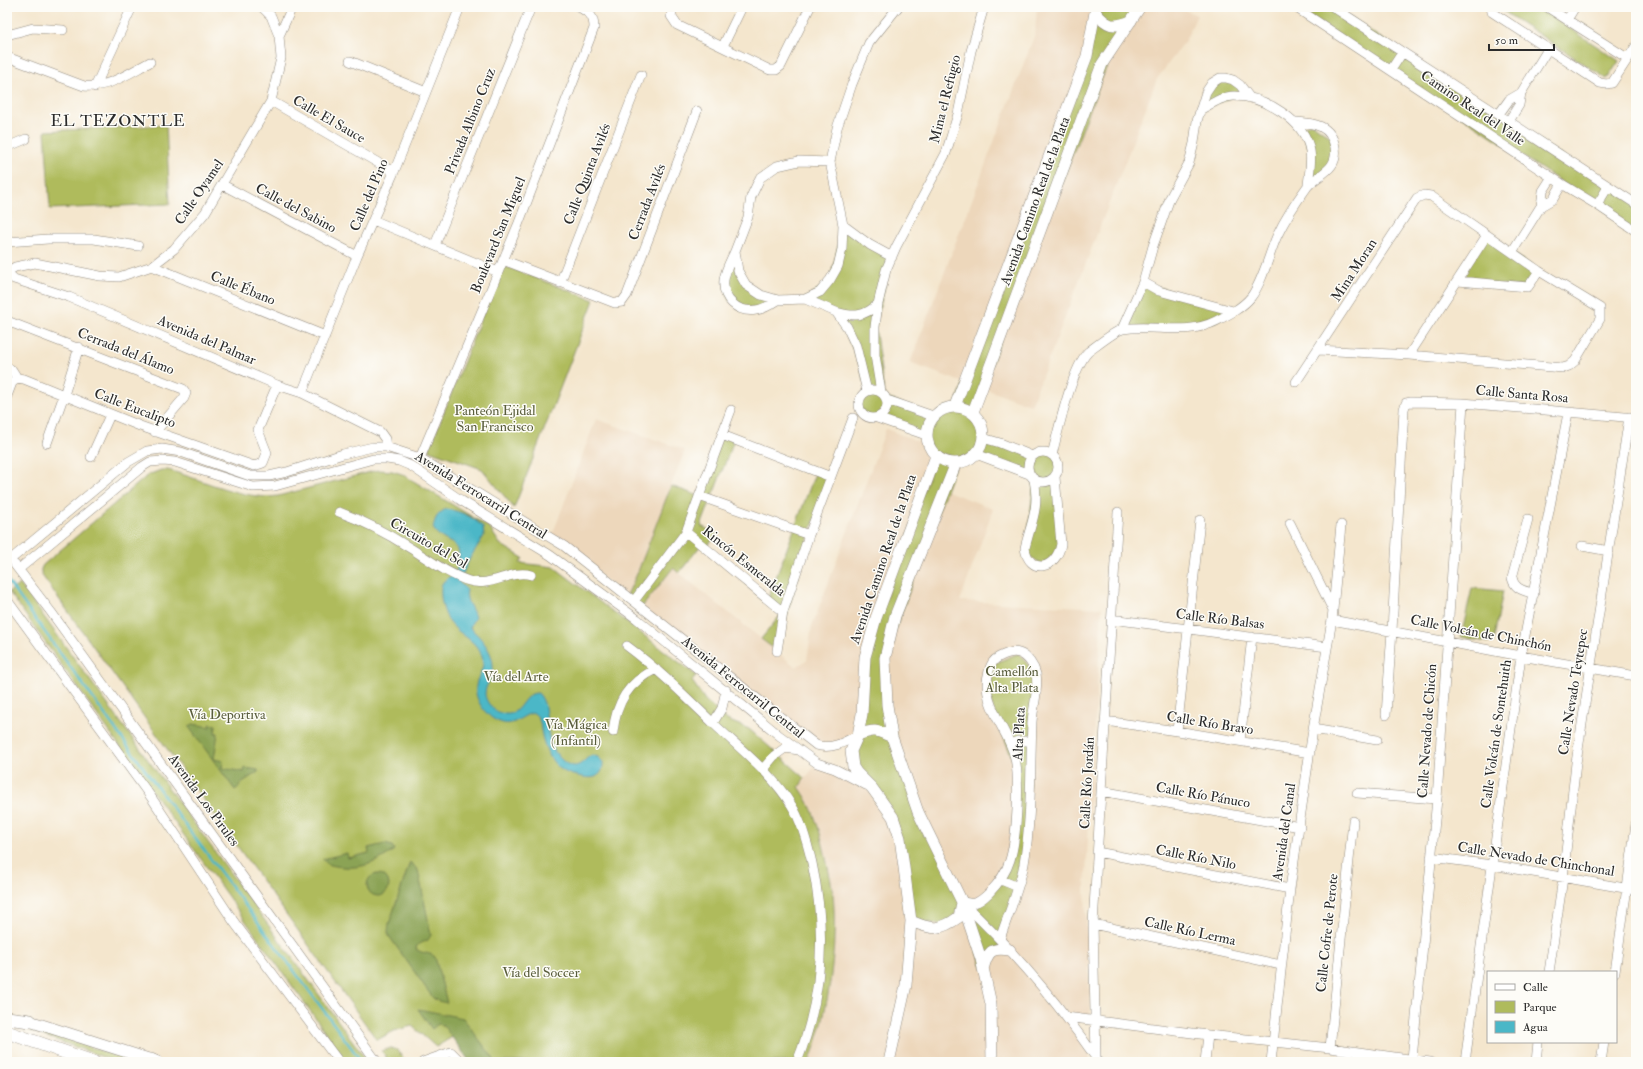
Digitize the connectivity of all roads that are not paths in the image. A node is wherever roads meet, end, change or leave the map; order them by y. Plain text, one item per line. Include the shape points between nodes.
1 (132, 7) edge
2 (262, 7) edge
3 (292, 7) edge
4 (460, 7) edge
5 (531, 7) edge
6 (579, 7) edge
7 (673, 7) edge
8 (742, 7) edge
9 (810, 7) edge
10 (898, 7) edge
11 (984, 7) edge
12 (1140, 7) edge
13 (1295, 7) edge
14 (1333, 7) edge
15 (1491, 7) edge
16 (1547, 7) edge
17 (1575, 7) edge
18 (1096, 9) edge
19 (1567, 20) junction
20 (1131, 21) junction
21 (63, 30) dead end
22 (7, 35) edge
23 (279, 36) junction
24 (723, 46) junction
25 (1636, 46) edge
26 (1548, 49) junction
27 (1402, 53) junction
28 (7, 57) edge
29 (1628, 58) junction
30 (350, 61) dead end
31 (150, 62) dead end
32 (1391, 70) junction
33 (640, 75) dead end
34 (95, 87) junction
35 (426, 92) junction
36 (1521, 94) junction
37 (1250, 98) junction
38 (271, 101) junction
39 (1200, 110) junction
40 (697, 111) dead end
41 (1499, 114) junction
42 (1509, 121) junction
43 (1296, 122) junction
44 (26, 139) dead end
45 (7, 147) edge
46 (830, 162) junction
47 (394, 172) junction
48 (1552, 177) junction
49 (1562, 184) junction
50 (223, 185) junction
51 (1308, 185) junction
52 (1608, 187) junction
53 (1636, 204) edge
54 (1597, 205) junction
55 (1540, 206) junction
56 (374, 220) junction
57 (843, 225) junction
58 (1636, 231) edge
59 (1487, 235) junction
60 (7, 242) edge
61 (435, 245) junction
62 (138, 246) dead end
63 (735, 251) junction
64 (1512, 252) junction
65 (357, 256) junction
66 (892, 257) junction
67 (503, 260) junction
68 (152, 266) junction
69 (1539, 271) junction
70 (7, 272) edge
71 (498, 272) junction
72 (1458, 281) junction
73 (1143, 282) junction
74 (560, 283) junction
75 (805, 299) junction
76 (778, 300) junction
77 (878, 304) junction
78 (1233, 311) junction
79 (836, 312) junction
80 (7, 320) edge
81 (1122, 329) junction
82 (325, 336) junction
83 (79, 348) junction
84 (1318, 350) junction
85 (1409, 355) junction
86 (7, 367) edge
87 (16, 378) junction
88 (1296, 382) dead end
89 (277, 385) junction
90 (867, 391) junction
91 (881, 392) junction
92 (302, 393) junction
93 (64, 395) junction
94 (7, 396) edge
95 (887, 400) junction
96 (1406, 403) joint
97 (1463, 403) junction
98 (955, 406) junction
99 (731, 410) dead end
100 (973, 412) junction
101 (1568, 413) junction
102 (110, 415) junction
103 (933, 416) junction
104 (1632, 417) edge
105 (853, 418) dead end
106 (877, 418) junction
107 (155, 432) junction
108 (722, 435) junction
109 (926, 435) junction
110 (983, 438) junction
111 (47, 443) dead end
112 (386, 447) junction
113 (976, 454) junction
114 (1052, 455) junction
115 (936, 456) junction
116 (1032, 456) junction
117 (91, 458) dead end
118 (330, 458) junction
119 (420, 458) junction
120 (956, 463) junction
121 (334, 470) junction
122 (831, 477) junction
123 (1032, 477) junction
124 (1055, 477) junction
125 (700, 496) junction
126 (339, 512) dead end
127 (1118, 512) dead end
128 (1528, 519) dead end
129 (1200, 520) dead end
130 (1290, 523) dead end
131 (1341, 525) dead end
132 (686, 532) junction
133 (809, 535) junction
134 (1582, 546) dead end
135 (1609, 551) junction
136 (9, 558) edge
137 (19, 569) junction
138 (531, 575) dead end
139 (1534, 594) junction
140 (634, 601) junction
141 (8, 602) edge
142 (1332, 608) junction
143 (783, 612) junction
144 (1111, 620) junction
145 (1332, 620) junction
146 (1188, 630) junction
147 (1392, 631) junction
148 (1252, 637) junction
149 (1447, 641) junction
150 (627, 646) dead end
151 (1326, 647) junction
152 (777, 652) dead end
153 (1521, 656) junction
154 (1590, 667) junction
155 (656, 670) junction
156 (1636, 676) edge
157 (726, 690) junction
158 (1386, 715) dead end
159 (1105, 722) junction
160 (713, 723) junction
161 (1313, 729) junction
162 (1177, 731) junction
163 (613, 732) dead end
164 (858, 735) junction
165 (892, 737) junction
166 (1377, 740) dead end
167 (1031, 742) junction
168 (1240, 742) junction
169 (1011, 744) junction
170 (800, 751) junction
171 (1310, 753) junction
172 (762, 769) junction
173 (872, 788) junction
174 (1101, 791) junction
175 (1357, 793) dead end
176 (1437, 799) junction
177 (1353, 821) dead end
178 (1636, 824) edge
179 (1300, 827) junction
180 (1097, 852) junction
181 (1431, 857) junction
182 (1492, 865) junction
183 (1563, 878) junction
184 (1000, 880) junction
185 (1018, 888) junction
186 (1290, 889) junction
187 (1632, 889) edge
188 (962, 902) junction
189 (911, 921) junction
190 (1093, 924) junction
191 (1000, 939) junction
192 (1010, 950) junction
193 (1281, 965) junction
194 (983, 969) junction
195 (1549, 971) edge
196 (1615, 971) edge
197 (7, 1013) edge
198 (1066, 1017) junction
199 (7, 1018) edge
200 (1094, 1020) junction
201 (30, 1021) junction
202 (7, 1032) edge
203 (1208, 1035) junction
204 (1273, 1042) junction
205 (1538, 1043) edge
206 (1604, 1043) edge
207 (1330, 1048) junction
208 (1098, 1059) edge
209 (1407, 1060) edge
210 (155, 1061) edge
211 (93, 1062) edge
212 (339, 1062) edge
213 (376, 1062) edge
214 (423, 1062) edge
215 (461, 1062) edge
216 (797, 1062) edge
217 (889, 1062) edge
218 (992, 1062) edge
219 (1205, 1062) edge
220 (1271, 1062) edge
221 (1430, 1062) edge
222 (1465, 1062) edge
223 (1536, 1062) edge
224 (1601, 1062) edge

1 - 34 street
2 - 23 street via 271,16
3 - 23 street, Calle Oyamel
4 - 35 street, Calle del Pino
5 - 61 street, Privada Albino Cruz
6 - 67 street, Boulevard San Miguel via 591,13 594,28
7 - 24 street via 671,16 677,25
8 - 24 street
9 - 24 street via 782,66 776,70 770,70
10 - 46 street via 869,43 837,128
11 - 66 street, Mina el Refugio via 946,154
12 - 20 main road, Avenida Camino Real de la Plata
13 - 32 street, Camino Real del Valle
14 - 27 street, Camino Real del Valle
15 - 26 street via 1492,12
16 - 19 street
17 - 19 street
18 - 20 main road via 1105,23 1113,26
18 - 98 main road, Avenida Camino Real de la Plata via 1087,56
19 - 29 street
20 - 100 main road, Avenida Camino Real de la Plata via 1102,64
21 - 22 street via 33,28
23 - 38 street, Calle Oyamel via 281,58
25 - 29 street
26 - 29 street via 1600,83 1606,84 1612,83
26 - 36 street
27 - 32 street
27 - 41 street, Camino Real del Valle
28 - 34 street via 84,86
30 - 35 street
31 - 34 street via 108,84
32 - 48 street, Camino Real del Valle
33 - 74 street, Calle Quinta Avilés
35 - 47 street, Calle del Pino
36 - 41 street via 1509,100
36 - 42 street via 1519,105
37 - 39 street via 1222,98
37 - 39 street via 1233,80 1220,78 1212,82
37 - 43 street via 1266,103
38 - 47 street, Calle El Sauce
38 - 50 street, Calle Oyamel
39 - 73 street via 1189,163 1168,204
40 - 74 street, Cerrada Avilés via 627,295 622,302 615,303
41 - 42 street, Camino Real del Valle
42 - 52 street, Camino Real del Valle
43 - 51 street via 1310,151
43 - 51 street via 1323,126 1335,147 1334,160 1326,173
44 - 45 street
46 - 57 street
46 - 63 street via 799,161 777,166 760,178 751,197 748,217
47 - 56 street, Calle del Pino
48 - 49 street, Camino Real del Valle
48 - 55 street via 1543,191
49 - 54 street, Camino Real del Valle
49 - 55 street via 1553,199
50 - 65 street, Calle del Sabino
50 - 68 street, Calle Oyamel via 191,230 174,249
51 - 78 street via 1278,235 1251,296
52 - 53 street, Camino Real del Valle
52 - 54 street
54 - 58 street, Camino Real del Valle
55 - 64 street
56 - 61 street
56 - 65 street, Calle del Pino
57 - 66 street
57 - 75 street via 838,266 820,292
59 - 64 street, Mina Moran
59 - 72 street
59 - 84 street, Mina Moran via 1431,196 1417,198
60 - 62 street via 94,239
61 - 71 street
63 - 76 street via 738,271 746,285 760,295
63 - 76 street via 724,278 724,289 729,302 747,310 757,310
64 - 69 street, Mina Moran
65 - 82 street, Calle del Pino
66 - 77 street, Mina el Refugio via 886,270
67 - 71 street, Boulevard San Miguel
67 - 74 street
68 - 70 street, Calle Oyamel via 119,277 100,276 35,263 15,267
68 - 82 street, Calle Ébano
69 - 72 street via 1528,287
69 - 85 street, Mina Moran via 1600,308 1600,319 1569,366 1563,368
70 - 89 street, Avenida del Palmar via 14,279 69,297
71 - 119 street, Boulevard San Miguel
72 - 85 street
73 - 78 street via 1159,291
73 - 81 street
75 - 76 street
75 - 79 street
77 - 79 street via 870,311 859,315 850,316
77 - 91 street, Mina el Refugio via 875,355
78 - 81 street via 1214,322 1192,329
79 - 90 street via 856,346
80 - 83 street, Cerrada del Álamo
81 - 114 street via 1087,353 1065,405
82 - 92 street, Calle del Pino
83 - 93 street
83 - 107 street, Cerrada del Álamo via 183,389 186,393 184,398
84 - 85 street, Mina Moran
84 - 88 street
86 - 87 street
87 - 93 street, Calle Eucalipto
87 - 94 street
89 - 92 street, Avenida del Palmar
89 - 107 street, Calle Eucalipto via 258,430 267,453 263,463 254,466
90 - 91 street
90 - 106 street via 860,398 859,407 868,417
91 - 95 street
92 - 112 street, Avenida del Palmar via 380,432 385,439
93 - 102 street, Calle Eucalipto
93 - 111 street
95 - 103 street
95 - 106 street via 884,413
96 - 97 street, Calle Santa Rosa
96 - 147 street, Calle Volcán de Chinchón
97 - 101 street, Calle Santa Rosa
97 - 149 street, Calle Nevado de Chicón
98 - 100 main road
98 - 103 main road via 946,407
99 - 108 street, Rincón Esmeralda
100 - 110 main road via 980,420
101 - 104 street, Calle Santa Rosa
101 - 139 street, Calle Volcán de Sontehuith
102 - 107 street, Calle Eucalipto
102 - 117 street
103 - 109 main road
104 - 135 street, Calle Nevado Teytepec
105 - 122 street, Rincón Esmeralda
106 - 109 street
108 - 122 street
108 - 125 street, Rincón Esmeralda
109 - 115 main road via 928,445
110 - 113 main road
110 - 116 street
112 - 118 street, Avenida Ferrocarril Central via 373,447
112 - 119 street, Avenida Ferrocarril Central
113 - 120 main road
113 - 123 street
114 - 116 street via 1042,452
114 - 124 street via 1058,463
115 - 120 main road via 943,461
115 - 164 main road, Avenida Camino Real de la Plata via 876,618 865,657 862,714
116 - 123 street via 1028,464
118 - 121 street
118 - 136 street, Avenida Ferrocarril Central via 287,472 269,476 250,476 181,452 146,450
119 - 140 street, Avenida Ferrocarril Central via 564,546
120 - 165 main road via 895,616 885,658 887,705
121 - 137 street, Avenida Ferrocarril Central via 264,488 242,484 175,462 150,462
121 - 157 street, Avenida Ferrocarril Central via 386,459 411,466 462,501 550,554
122 - 133 street, Rincón Esmeralda
123 - 124 street via 1041,482
123 - 124 street via 1037,491 1036,512 1026,554 1031,562 1040,566 1045,566 1060,552
125 - 132 street, Rincón Esmeralda
125 - 133 street
126 - 138 street, Circuito del Sol via 376,528 468,581 481,584 518,574
127 - 144 street, Calle Río Jordán
128 - 139 street via 1512,578 1518,588
129 - 146 street
130 - 142 street, Avenida del Canal
131 - 142 street, Avenida del Canal
132 - 140 street, Rincón Esmeralda
132 - 143 street, Rincón Esmeralda
133 - 143 street, Rincón Esmeralda
134 - 135 street
135 - 154 street, Calle Nevado Teytepec
136 - 137 street, Avenida Los Pirules
137 - 213 street, Avenida Los Pirules
139 - 153 street, Calle Volcán de Sontehuith
140 - 164 street, Avenida Ferrocarril Central via 816,745 829,747
141 - 212 street via 151,797 234,922
142 - 145 street, Avenida del Canal
143 - 152 street, Rincón Esmeralda
144 - 146 street, Calle Río Balsas
144 - 159 street, Calle Río Jordán
145 - 147 street, Calle Volcán de Chinchón
145 - 151 street, Avenida del Canal
146 - 148 street, Calle Río Balsas
146 - 162 street
147 - 149 street, Calle Volcán de Chinchón
147 - 158 street, Calle Volcán de Chinchón
148 - 151 street, Calle Río Balsas
148 - 168 street
149 - 153 street, Calle Volcán de Chinchón
149 - 176 street, Calle Nevado de Chicón
150 - 155 street
151 - 161 street, Avenida del Canal
153 - 154 street, Calle Volcán de Chinchón
153 - 182 street, Calle Volcán de Sontehuith
154 - 156 street, Calle Volcán de Chinchón
154 - 183 street, Calle Nevado Teytepec
155 - 160 street
155 - 163 street via 639,679 628,689 618,705
157 - 160 street via 722,708
157 - 170 street, Avenida Ferrocarril Central
159 - 162 street, Calle Río Bravo
159 - 174 street, Calle Río Jordán
160 - 172 street
161 - 166 street
161 - 171 street, Avenida del Canal
162 - 168 street, Calle Río Bravo
164 - 165 main road via 871,730
164 - 173 main road, Avenida Camino Real de la Plata via 851,751 853,767
165 - 188 main road via 918,812
167 - 169 street via 1018,741
167 - 169 street, Alta Plata via 1036,675 1033,665 1027,658 1019,653 1006,653 995,659 987,676 995,716
167 - 185 street, Alta Plata via 1028,829 1024,865
168 - 171 street, Calle Río Bravo
169 - 184 street, Alta Plata via 1018,786 1016,822 1010,862
170 - 172 street via 785,748
170 - 173 street, Avenida Ferrocarril Central via 816,763 835,769
171 - 179 street, Avenida del Canal
172 - 216 street via 793,807 808,845 818,891 822,931 821,962 814,1010
173 - 189 main road, Avenida Camino Real de la Plata via 893,818 900,838
174 - 179 street, Calle Río Pánuco
174 - 180 street, Calle Río Jordán
175 - 176 street
176 - 181 street, Calle Nevado de Chicón
177 - 207 street, Calle Cofre de Perote
178 - 187 street
179 - 186 street, Avenida del Canal
180 - 186 street, Calle Río Nilo
180 - 190 street, Calle Río Jordán
181 - 182 street, Calle Nevado de Chinchonal
181 - 209 street, Calle Nevado de Chicón
182 - 183 street, Calle Nevado de Chinchonal
182 - 222 street, Calle Volcán de Sontehuith
183 - 187 street, Calle Nevado de Chinchonal
183 - 195 street, Calle Nevado Teytepec
184 - 185 street
184 - 188 street, Alta Plata via 983,899 974,903
185 - 191 street, Alta Plata
186 - 193 street, Avenida del Canal
187 - 196 street
188 - 189 main road via 959,917 940,928 933,929
188 - 191 street
188 - 194 main road
189 - 217 main road, Avenida Camino Real de la Plata via 906,985
190 - 193 street, Calle Río Lerma
190 - 200 street, Calle Río Jordán
191 - 192 street
192 - 194 main road via 991,951 987,955
192 - 198 street
193 - 204 street, Avenida del Canal
194 - 218 main road via 991,1004
197 - 201 main road
198 - 200 street
198 - 208 street
199 - 201 highway
200 - 203 street
200 - 208 street, Calle Río Jordán
201 - 210 main road
202 - 211 highway
203 - 204 street
203 - 219 street
204 - 207 street
204 - 220 street, Avenida del Canal
205 - 223 street
206 - 224 street
207 - 209 street
209 - 221 street
214 - 215 street via 451,1052

